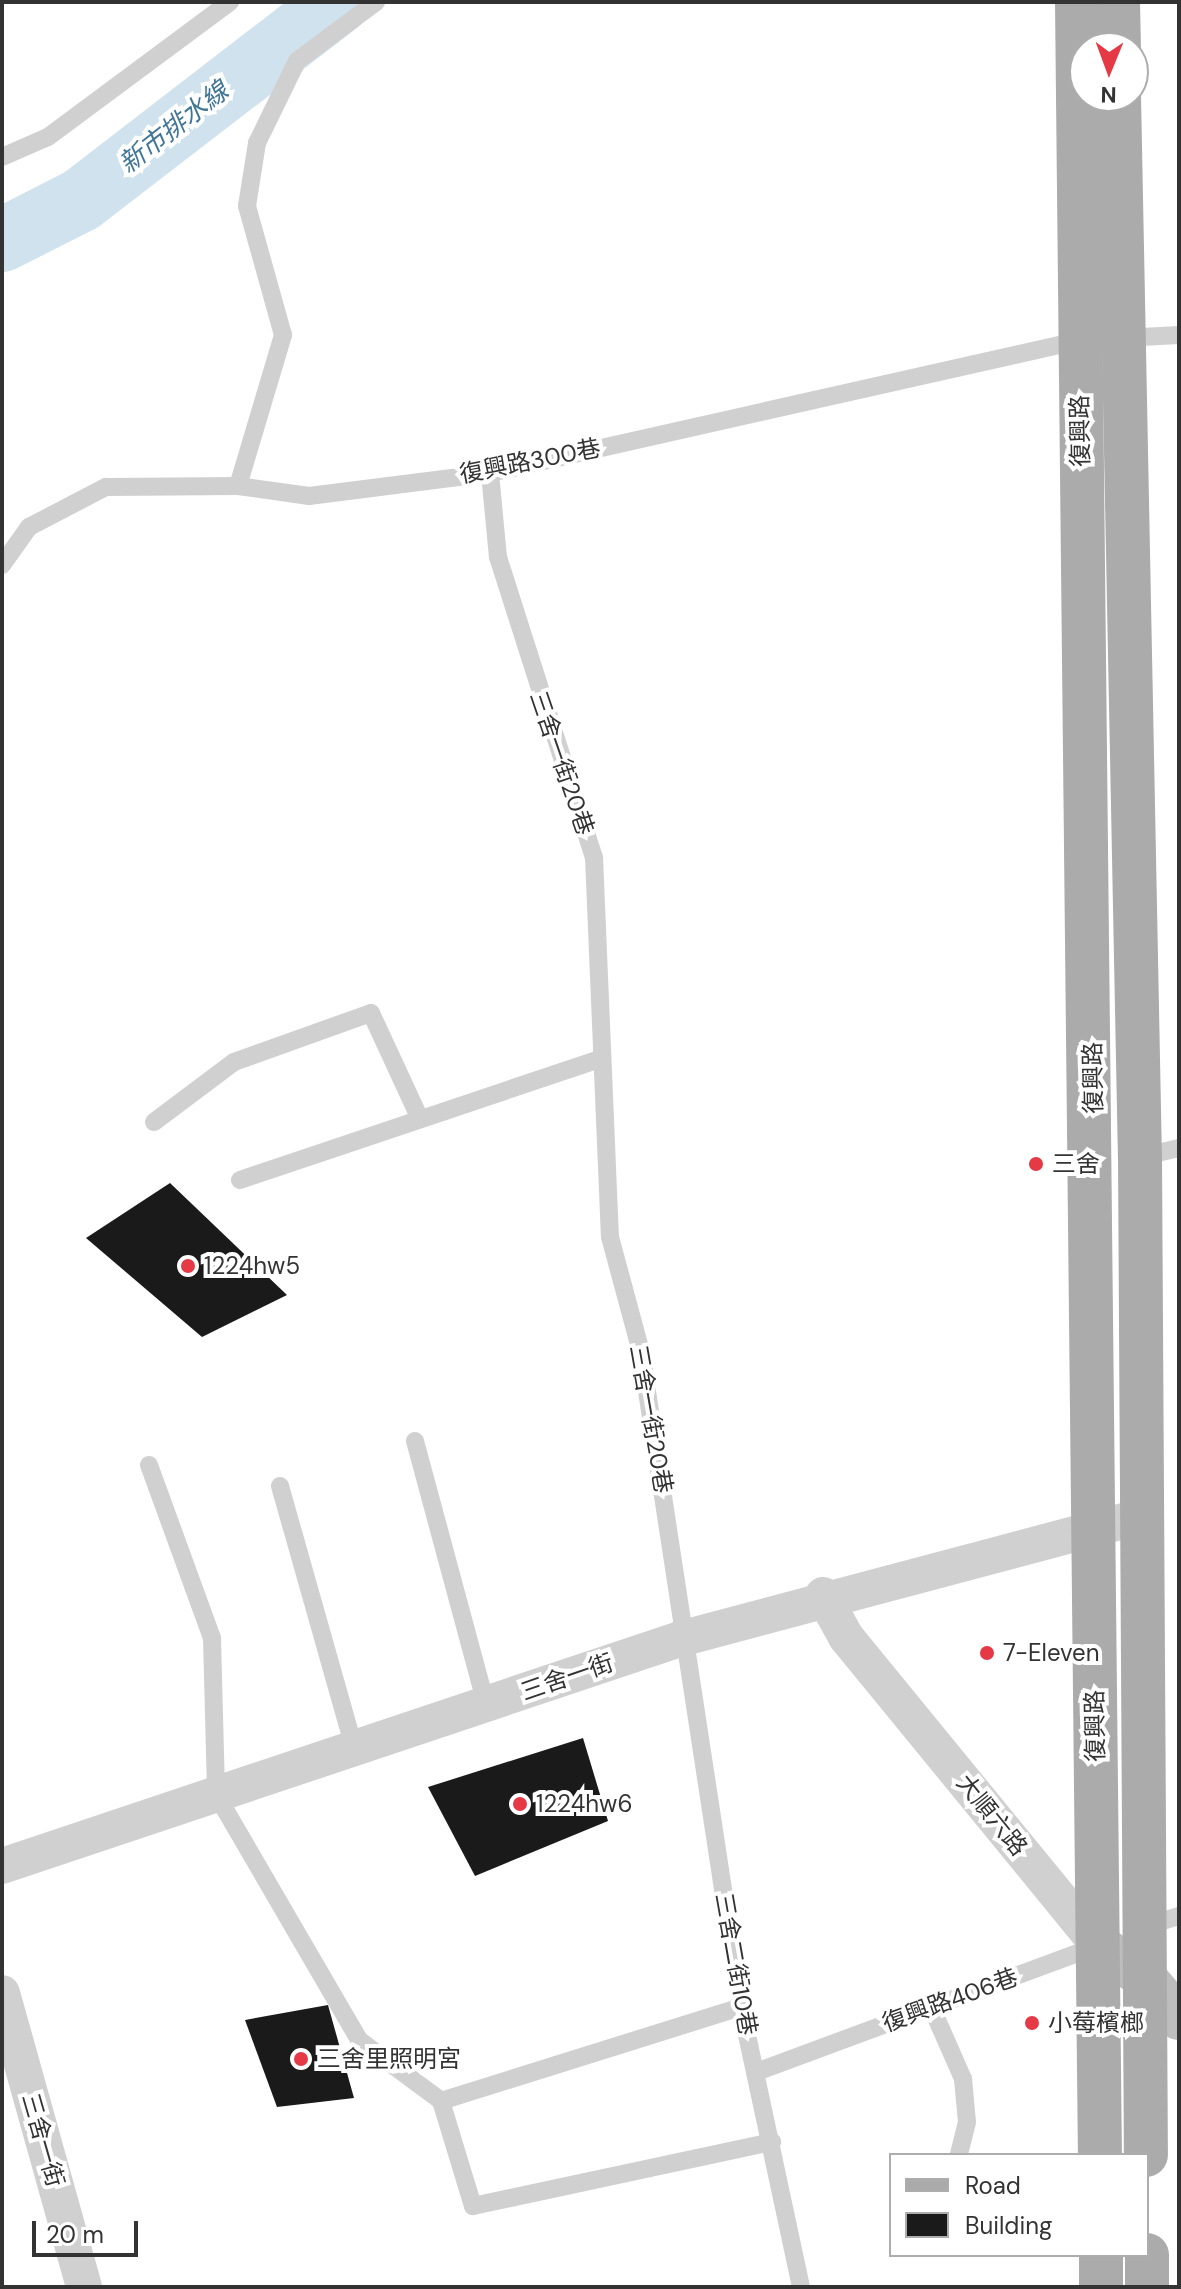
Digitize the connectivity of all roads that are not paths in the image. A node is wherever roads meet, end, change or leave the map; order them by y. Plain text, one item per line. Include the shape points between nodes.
1 (230, 2) edge
2 (376, 2) edge
3 (1077, 2) edge
4 (1118, 2) edge
5 (1119, 32) edge
6 (1119, 112) edge
7 (2, 157) edge
8 (1179, 335) edge
9 (1121, 338) junction
10 (1078, 340) junction
11 (490, 473) junction
12 (238, 486) junction
13 (2, 565) edge
14 (602, 1058) junction
15 (419, 1117) junction
16 (154, 1122) dead end
17 (1160, 1152) edge
18 (240, 1180) dead end
19 (415, 1441) dead end
20 (149, 1465) dead end
21 (280, 1486) dead end
22 (1141, 1516) junction
23 (1093, 1525) junction
24 (823, 1595) junction
25 (680, 1639) junction
26 (486, 1705) junction
27 (354, 1747) junction
28 (216, 1794) junction
29 (2, 1866) edge
30 (1162, 1921) edge
31 (1098, 1945) junction
32 (1144, 1977) junction
33 (2, 1993) edge
34 (931, 2006) junction
35 (741, 2007) junction
36 (1179, 2018) edge
37 (756, 2072) junction
38 (441, 2101) junction
39 (772, 2142) junction
40 (959, 2153) edge
41 (1100, 2153) edge
42 (1146, 2153) edge
43 (1101, 2257) edge
44 (1147, 2257) edge
45 (84, 2287) edge
46 (801, 2287) edge
47 (1101, 2287) edge
48 (1147, 2287) edge

1 - 7 lane via 48,137
2 - 12 lane via 297,61 257,143 247,206 283,335
3 - 10 main road, 復興路
4 - 5 main road
6 - 9 main road, 復興路
8 - 9 lane, 復興路300巷
9 - 10 lane, 復興路300巷
9 - 17 main road, 復興路
10 - 11 lane, 復興路300巷
10 - 23 main road, 復興路 via 1094,1159
11 - 12 lane, 復興路300巷 via 309,496
11 - 14 lane, 三舍一街20巷 via 502,571 594,857
12 - 13 lane, 復興路300巷 via 106,487 29,527
14 - 15 lane
14 - 25 lane, 三舍一街20巷 via 610,1237 641,1352
15 - 16 lane via 371,1013 234,1062
15 - 18 lane
17 - 22 main road, 復興路
19 - 26 lane
20 - 28 lane via 212,1638
21 - 27 lane
22 - 23 street, 三舍一街
22 - 30 main road, 復興路
23 - 24 street, 三舍一街
23 - 31 main road, 復興路
24 - 25 street, 三舍一街
24 - 31 street, 大順六路 via 846,1637
25 - 26 street, 三舍一街
25 - 35 lane, 三舍二街10巷
26 - 27 street, 三舍一街
27 - 28 street, 三舍一街
28 - 29 street, 三舍一街
28 - 38 lane via 359,2040
30 - 31 lane, 復興路406巷
30 - 32 main road, 復興路
31 - 32 street, 大順六路
31 - 34 lane, 復興路406巷
31 - 41 main road, 復興路
32 - 36 street, 大順六路
32 - 42 main road, 復興路
33 - 45 street, 三舍一街
34 - 37 lane, 復興路406巷
34 - 40 lane via 963,2079 967,2122
35 - 37 lane, 三舍二街10巷
35 - 38 lane
37 - 39 lane, 三舍二街10巷
38 - 39 lane via 473,2206
39 - 46 lane, 三舍二街10巷
43 - 47 main road
44 - 48 main road

